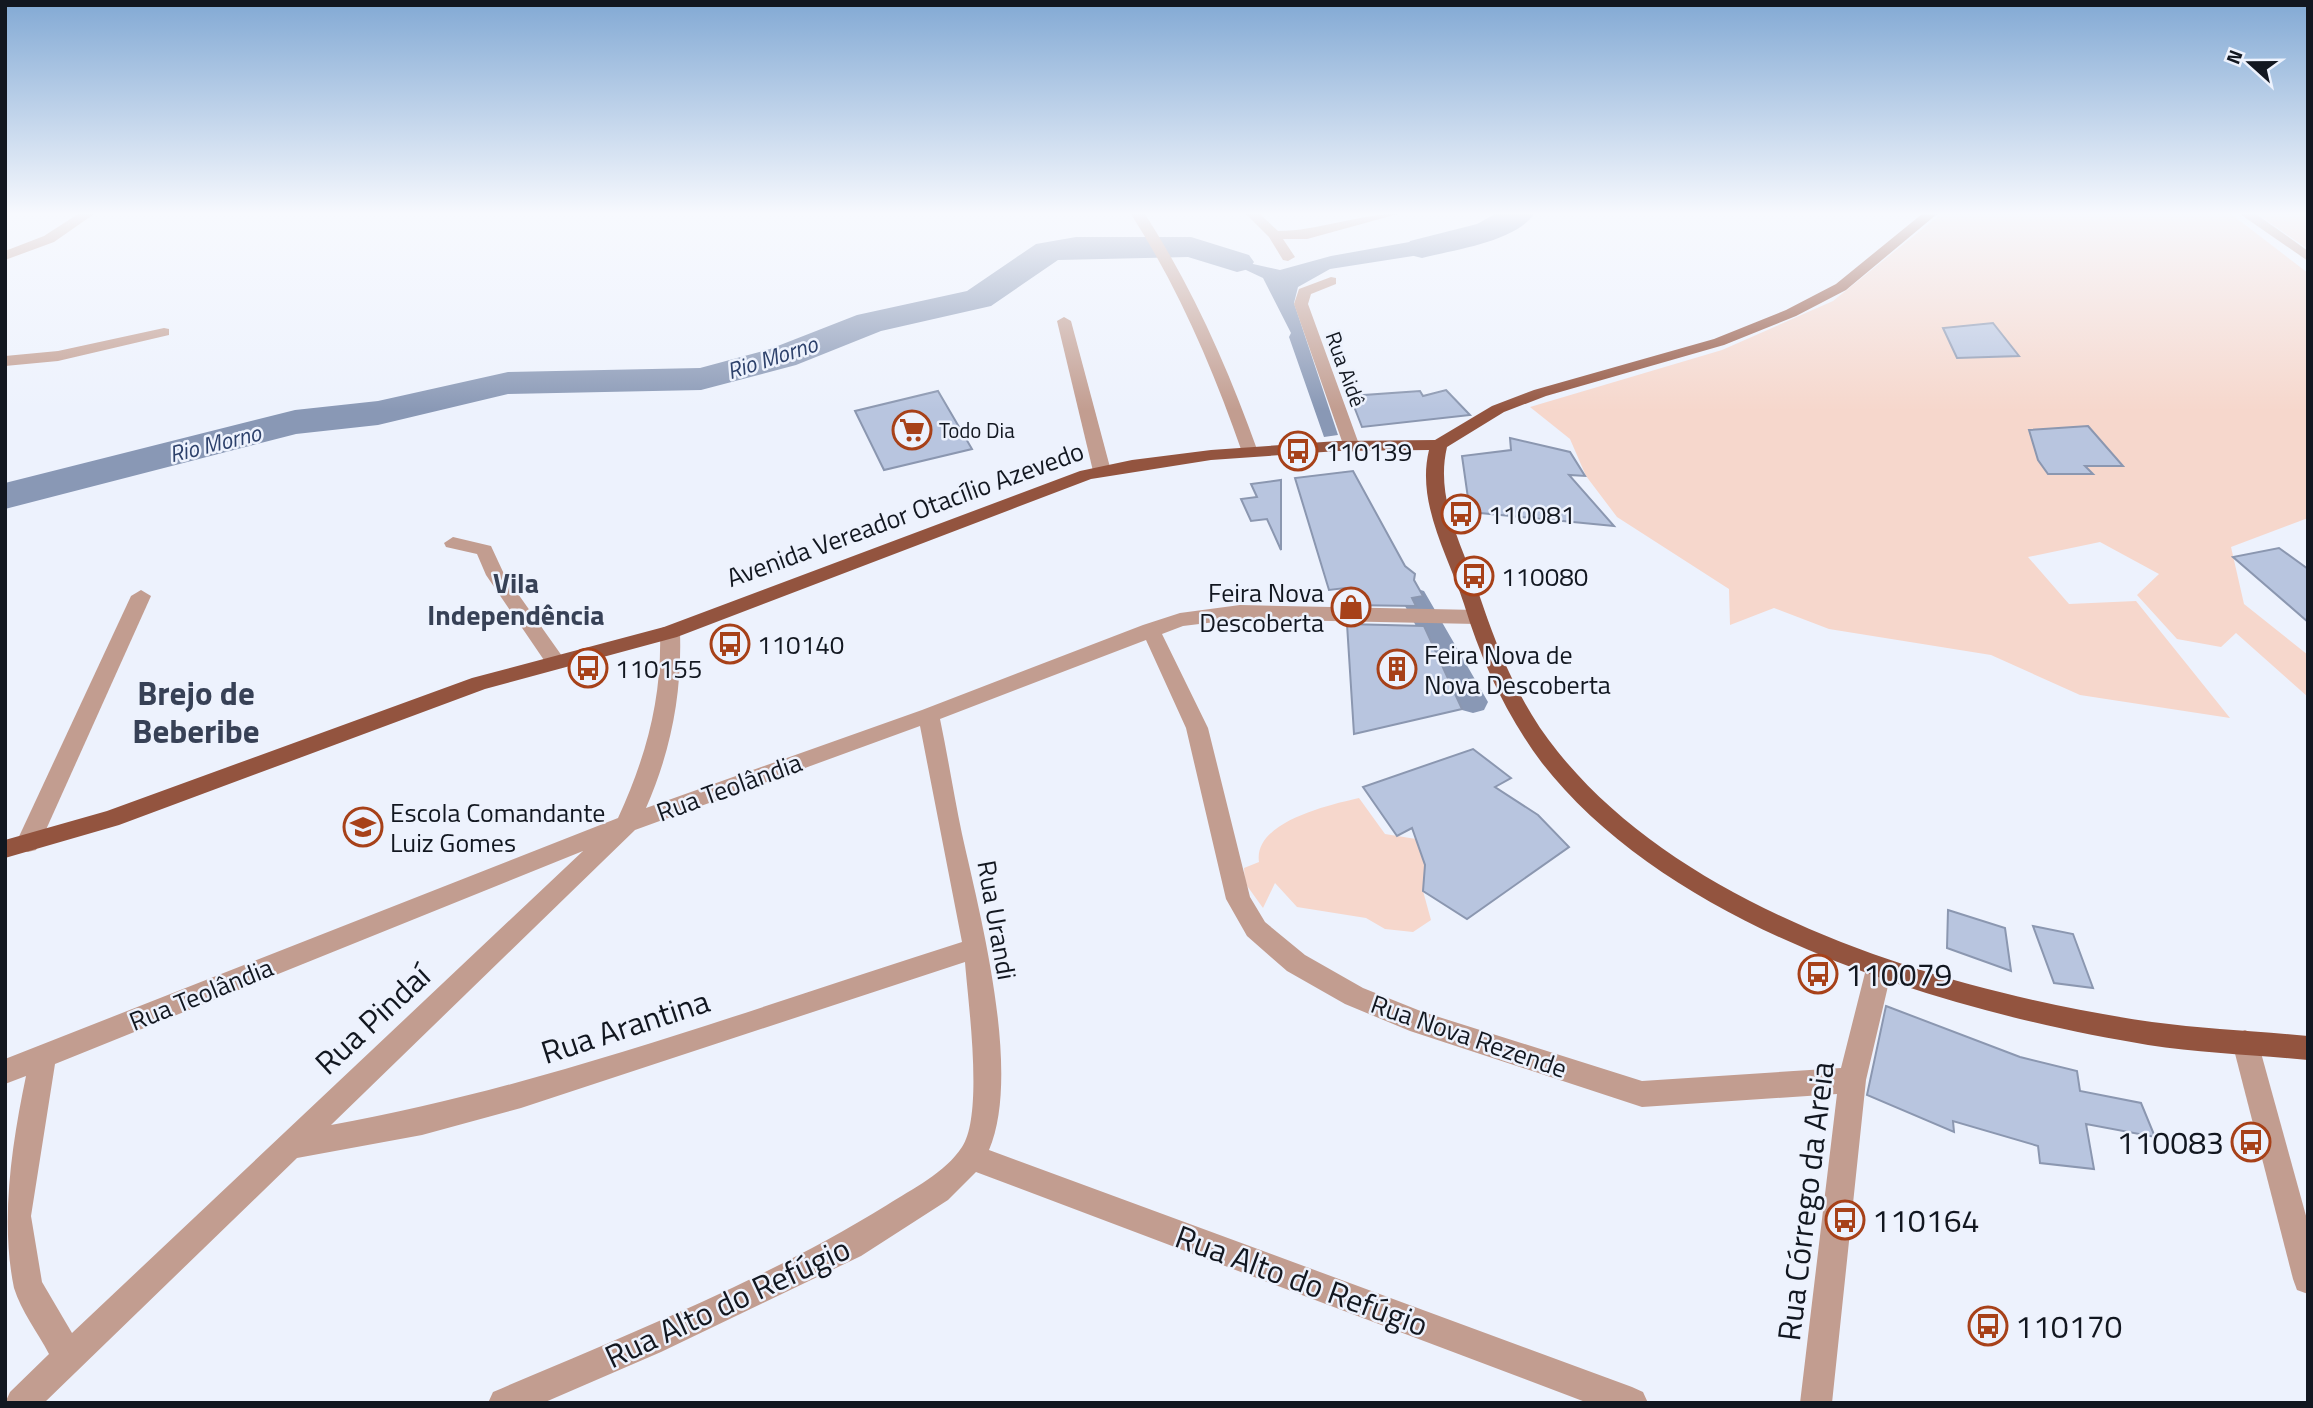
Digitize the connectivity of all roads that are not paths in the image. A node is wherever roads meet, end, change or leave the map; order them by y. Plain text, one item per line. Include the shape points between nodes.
1 (1175, 280) edge
2 (1850, 280) edge
3 (1331, 281) dead end
4 (1064, 321) dead end
5 (164, 332) dead end
6 (5, 361) edge
7 (1439, 445) junction
8 (1352, 447) junction
9 (1250, 452) junction
10 (1102, 471) junction
11 (453, 543) dead end
12 (141, 596) dead end
13 (1477, 617) junction
14 (1150, 630) junction
15 (670, 632) junction
16 (555, 661) junction
17 (929, 715) junction
18 (627, 824) junction
19 (28, 843) junction
20 (5, 849) edge
21 (976, 947) junction
22 (1879, 969) junction
23 (2245, 1042) junction
24 (2308, 1048) edge
25 (43, 1057) junction
26 (5, 1072) edge
27 (1852, 1080) junction
28 (288, 1146) junction
29 (976, 1147) junction
30 (2308, 1279) edge
31 (69, 1357) junction
32 (21, 1403) edge
33 (504, 1403) edge
34 (1632, 1403) edge
35 (1816, 1403) edge

1 - 9 street
2 - 7 main road, Avenida Vereador Otacílio Azevedo via 1791,313 1719,342 1541,393 1498,410
3 - 8 street, Rua Aidê via 1304,292 1301,304
4 - 10 street
5 - 6 street via 58,356
7 - 8 main road, Avenida Vereador Otacílio Azevedo
7 - 13 main road via 1433,461 1436,490
8 - 9 main road, Avenida Vereador Otacílio Azevedo
9 - 10 main road, Avenida Vereador Otacílio Azevedo
10 - 15 main road, Avenida Vereador Otacílio Azevedo via 1035,492
11 - 16 street via 484,550 495,575
12 - 19 street
13 - 14 street, Rua Teolândia via 1240,612 1197,617
13 - 22 main road via 1503,686 1527,726 1592,801 1631,835 1743,908
14 - 17 street, Rua Teolândia
14 - 27 street, Rua Nova Rezende via 1197,728 1238,899 1256,929 1296,963 1354,996 1419,1023 1642,1094
15 - 16 main road, Avenida Vereador Otacílio Azevedo
15 - 18 street, Rua Pindaí via 671,692 664,730
16 - 19 main road, Avenida Vereador Otacílio Azevedo via 405,708 111,819
17 - 18 street, Rua Teolândia
17 - 21 street, Rua Urandi
18 - 25 street, Rua Teolândia
18 - 28 street, Rua Pindaí
19 - 20 main road, Avenida Vereador Otacílio Azevedo
21 - 28 street, Rua Arantina via 521,1096 422,1122
21 - 29 street, Rua Urandi via 987,1091
22 - 23 main road via 2095,1024
22 - 27 street, Rua Córrego da Areia
23 - 24 main road
23 - 30 street
25 - 26 street, Rua Teolândia
25 - 31 street via 16,1216 28,1286
27 - 35 street, Rua Córrego da Areia
28 - 31 street, Rua Pindaí
29 - 33 street, Rua Alto do Refúgio via 938,1190 827,1257 650,1341
29 - 34 street, Rua Alto do Refúgio
31 - 32 street, Rua Pindaí

